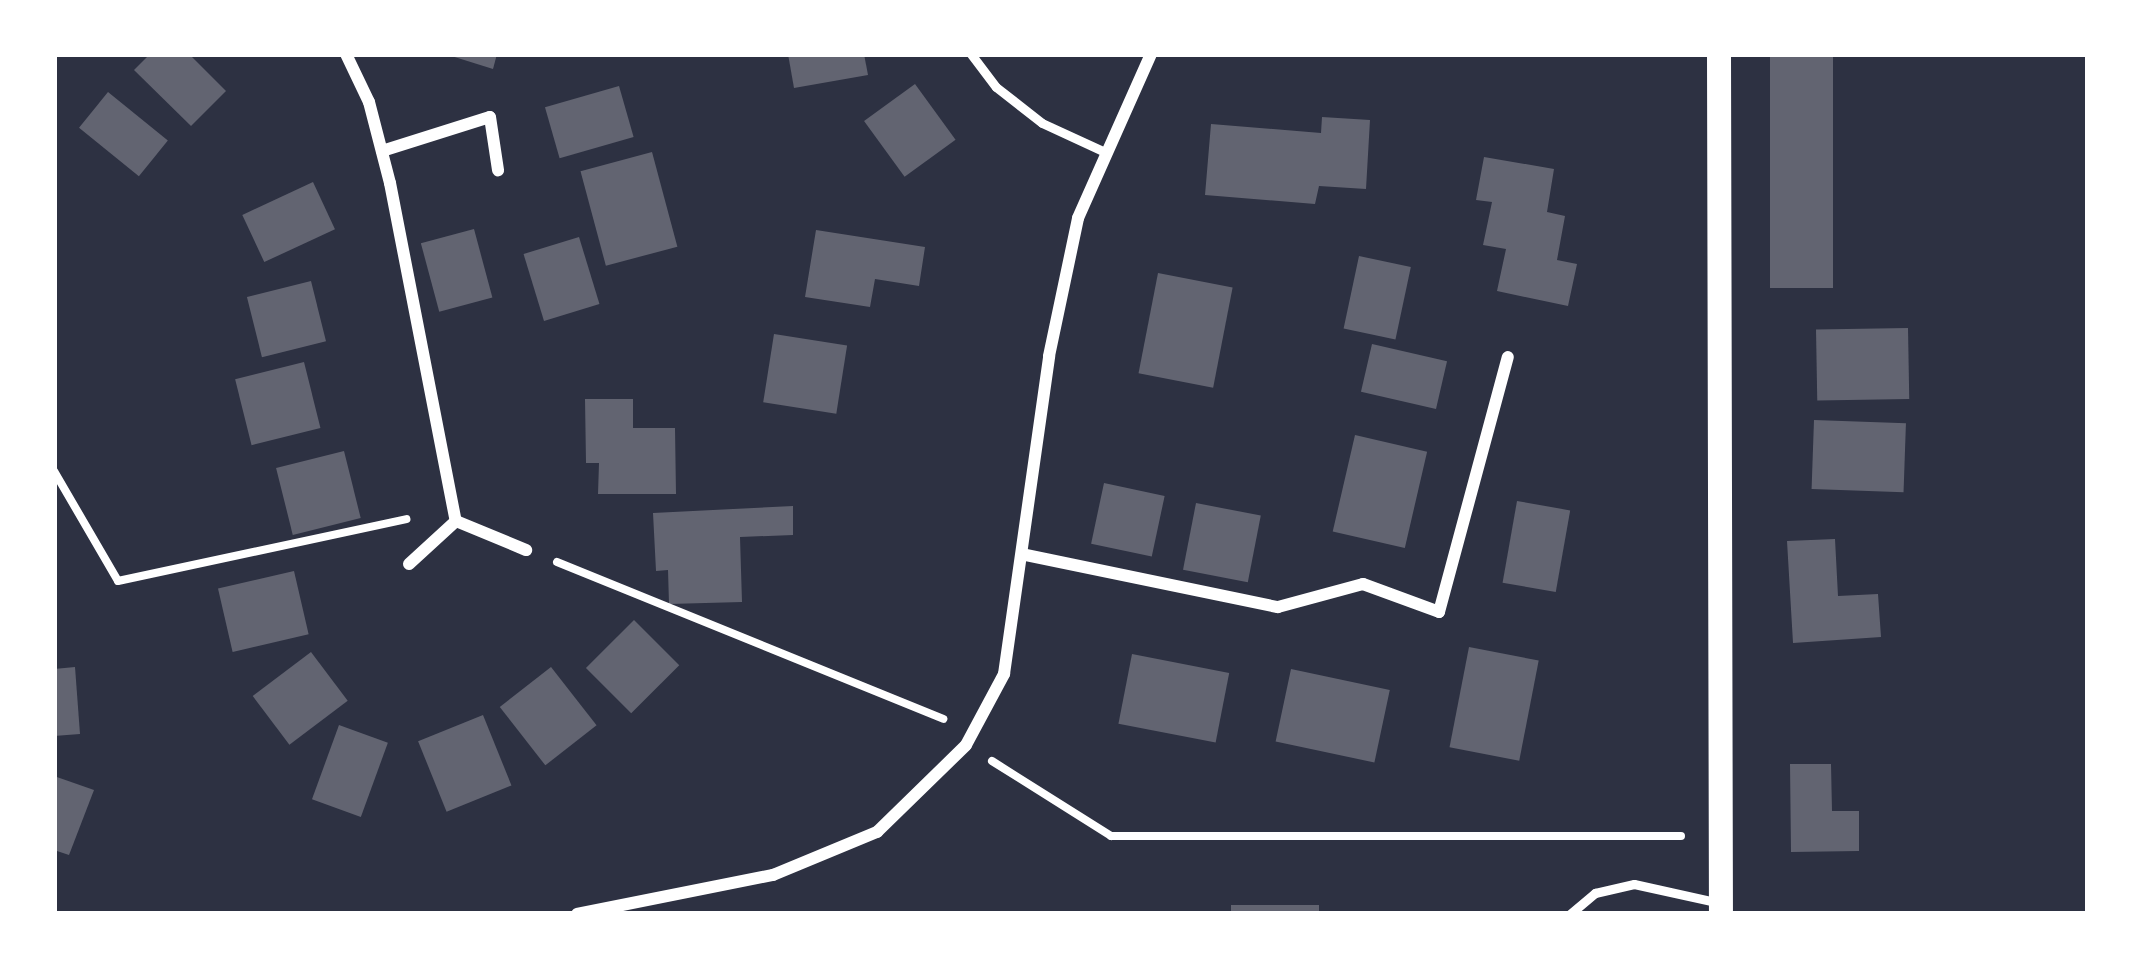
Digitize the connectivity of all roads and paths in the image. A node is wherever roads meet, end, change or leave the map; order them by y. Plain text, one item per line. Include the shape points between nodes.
1 (346, 54) edge
2 (971, 54) edge
3 (1151, 54) edge
4 (1719, 54) edge
5 (382, 151) junction
6 (1105, 152) junction
7 (498, 170) dead end
8 (1508, 357) dead end
9 (54, 471) edge
10 (456, 521) junction
11 (526, 550) joint
12 (1026, 556) junction
13 (409, 564) dead end
14 (969, 738) junction
15 (1719, 836) junction
16 (1721, 909) edge
17 (1572, 913) edge
18 (577, 914) edge

1 - 5 street
2 - 6 lane via 995,87 1042,123
3 - 6 street
4 - 15 main road
5 - 7 street via 490,117
5 - 10 street
6 - 12 street via 1078,218 1049,356
8 - 12 street via 1439,612 1363,584 1278,607
9 - 10 path via 118,581 418,517
10 - 11 street
10 - 13 street
11 - 14 path
12 - 14 street via 1004,674
14 - 15 path via 1111,836
14 - 18 street via 877,832 772,875
15 - 16 main road
16 - 17 lane via 1634,884 1594,893

